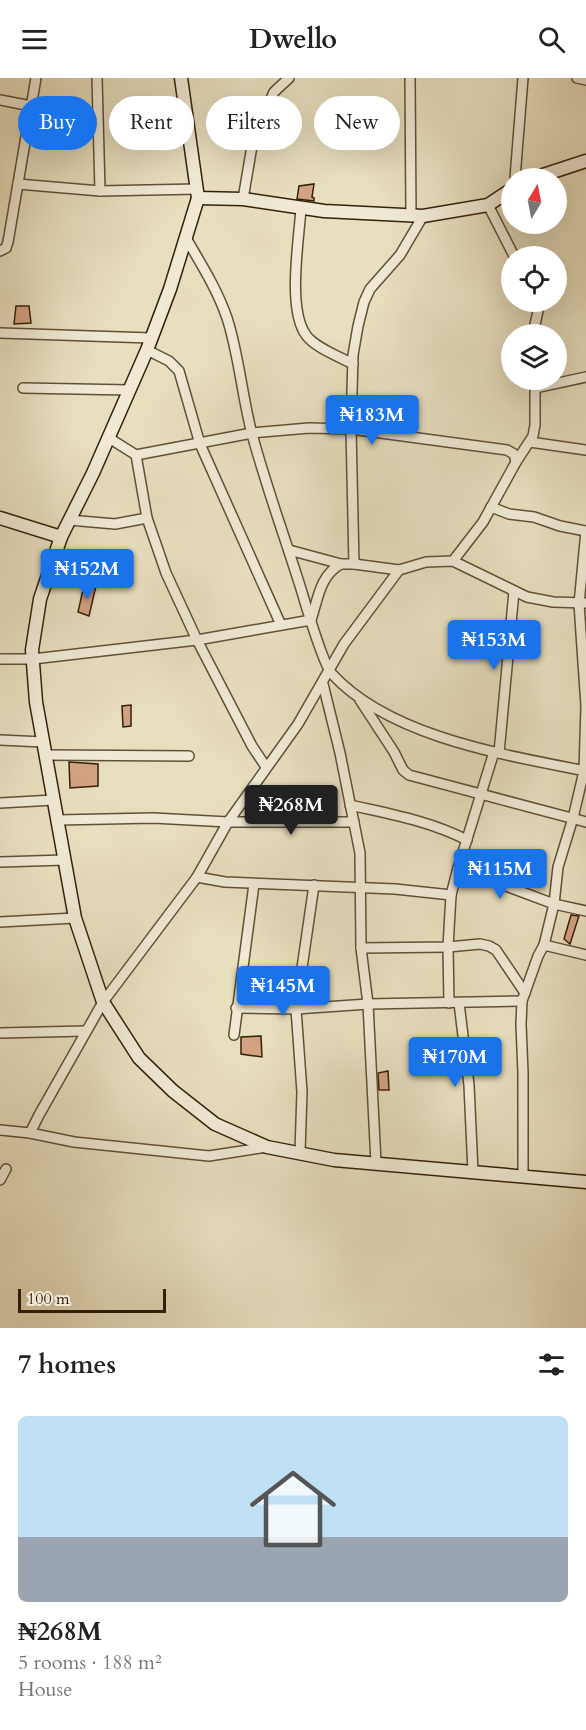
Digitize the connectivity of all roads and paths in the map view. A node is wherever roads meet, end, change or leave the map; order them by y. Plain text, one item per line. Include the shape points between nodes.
1 (36, 78) edge
2 (97, 78) edge
3 (181, 78) edge
4 (289, 78) edge
5 (410, 78) edge
6 (523, 78) edge
7 (577, 78) edge
8 (586, 80) edge
9 (33, 96) edge
10 (0, 100) edge
11 (18, 103) edge
12 (24, 150) edge
13 (586, 161) edge
14 (516, 168) edge
15 (563, 168) edge
16 (18, 184) junction
17 (100, 191) junction
18 (197, 194) junction
19 (501, 196) edge
20 (243, 199) junction
21 (488, 205) junction
22 (301, 208) junction
23 (417, 216) junction
24 (186, 238) junction
25 (509, 246) edge
26 (0, 251) edge
27 (0, 333) edge
28 (149, 344) junction
29 (353, 364) junction
30 (586, 378) edge
31 (567, 380) edge
32 (22, 388) dead end
33 (130, 390) junction
34 (535, 390) edge
35 (351, 429) junction
36 (252, 433) junction
37 (109, 438) junction
38 (530, 442) junction
39 (200, 444) junction
40 (586, 450) edge
41 (136, 455) junction
42 (516, 462) junction
43 (491, 507) junction
44 (0, 518) edge
45 (147, 518) junction
46 (69, 520) junction
47 (586, 531) edge
48 (61, 537) junction
49 (289, 550) junction
50 (453, 561) junction
51 (341, 564) junction
52 (354, 564) junction
53 (399, 570) junction
54 (514, 591) junction
55 (583, 604) edge
56 (311, 620) junction
57 (281, 625) junction
58 (197, 640) junction
59 (0, 659) edge
60 (33, 659) junction
61 (330, 673) junction
62 (322, 684) junction
63 (359, 698) junction
64 (0, 740) edge
65 (43, 742) junction
66 (496, 752) junction
67 (46, 755) junction
68 (189, 756) dead end
69 (266, 767) junction
70 (585, 771) edge
71 (481, 795) junction
72 (54, 800) junction
73 (0, 803) edge
74 (350, 805) junction
75 (573, 818) junction
76 (58, 820) junction
77 (228, 822) junction
78 (354, 822) junction
79 (586, 822) edge
80 (467, 840) junction
81 (65, 860) junction
82 (0, 862) edge
83 (458, 868) junction
84 (197, 877) junction
85 (254, 884) junction
86 (314, 885) junction
87 (360, 888) junction
88 (451, 895) junction
89 (554, 904) junction
90 (586, 911) edge
91 (75, 918) junction
92 (0, 922) edge
93 (544, 945) junction
94 (448, 947) junction
95 (361, 948) junction
96 (586, 955) edge
97 (524, 997) junction
98 (103, 1002) junction
99 (454, 1003) junction
100 (368, 1004) junction
101 (236, 1008) junction
102 (296, 1009) junction
103 (86, 1031) junction
104 (0, 1033) edge
105 (234, 1035) dead end
106 (0, 1131) edge
107 (30, 1134) junction
108 (267, 1147) junction
109 (300, 1152) junction
110 (376, 1163) junction
111 (6, 1169) dead end
112 (473, 1172) junction
113 (523, 1176) junction
114 (0, 1180) edge
115 (586, 1182) edge

1 - 9 street
2 - 17 street
3 - 18 main road
4 - 20 street via 274,92 253,140
5 - 23 street
6 - 14 street
7 - 8 street
10 - 11 street
12 - 16 street
13 - 15 main road
16 - 17 street
16 - 26 street via 8,242
17 - 18 street
18 - 20 main road
18 - 24 main road
19 - 21 main road
20 - 22 main road
21 - 23 main road
21 - 25 street
22 - 23 main road
22 - 29 street via 298,317 312,342
23 - 29 street via 400,255 370,289 364,302
24 - 28 main road
24 - 36 street via 216,290 228,321
27 - 28 street
28 - 33 main road
28 - 39 street via 179,371
29 - 35 street
30 - 31 street
32 - 33 street
33 - 37 main road
34 - 38 street via 535,425
35 - 36 street
35 - 42 street via 507,450
35 - 52 street
36 - 39 street
36 - 49 street
37 - 41 street
37 - 46 main road
38 - 40 street
38 - 42 street
39 - 41 street
39 - 57 street
41 - 45 street
42 - 43 street
43 - 47 street
43 - 50 street
44 - 48 main road
45 - 46 street via 115,524
45 - 58 street via 166,573
46 - 48 main road
47 - 55 street
48 - 60 main road via 40,599
49 - 51 street
49 - 56 street
50 - 53 street via 426,562
50 - 54 street
51 - 52 street
51 - 56 street via 325,577
52 - 53 street
53 - 61 street via 362,617
54 - 55 street via 527,597
54 - 66 street
55 - 70 street
56 - 57 street
56 - 61 street
57 - 58 street
58 - 60 street
58 - 69 street
59 - 60 street
60 - 65 main road
61 - 62 street
61 - 63 street
62 - 69 street
62 - 74 street
63 - 66 street via 395,719 439,737
63 - 71 street via 405,773
64 - 65 street
65 - 67 main road
66 - 70 street
66 - 71 street
67 - 68 street
67 - 72 main road
69 - 77 street
70 - 75 street
71 - 75 street
71 - 80 street
72 - 73 street
72 - 76 main road
74 - 78 street
74 - 80 street via 430,824
75 - 79 street
75 - 89 street via 558,867
76 - 77 street via 153,818
76 - 81 main road
77 - 78 street
77 - 84 street
78 - 87 street via 360,853
80 - 83 street
81 - 82 street
81 - 91 main road
83 - 88 street
83 - 89 street
84 - 85 street
84 - 98 street
85 - 86 street
85 - 101 street
86 - 87 street
86 - 102 street
87 - 88 street
87 - 95 street
88 - 94 street
89 - 90 street
89 - 93 street
91 - 92 street
91 - 98 main road
93 - 96 street
93 - 97 street
94 - 95 street
94 - 97 street via 480,944 496,950
94 - 99 street
95 - 100 street
97 - 99 street
97 - 113 street
98 - 103 street
98 - 108 main road via 139,1058 173,1091 215,1124
99 - 100 street
99 - 112 street via 469,1085
100 - 102 street
100 - 110 street
101 - 102 street
101 - 105 street
102 - 109 street via 302,1092
103 - 104 street
103 - 107 street
106 - 107 street
107 - 108 street via 210,1156
108 - 109 main road
109 - 110 main road via 334,1160
110 - 112 main road
111 - 114 street
112 - 113 main road
113 - 115 main road

